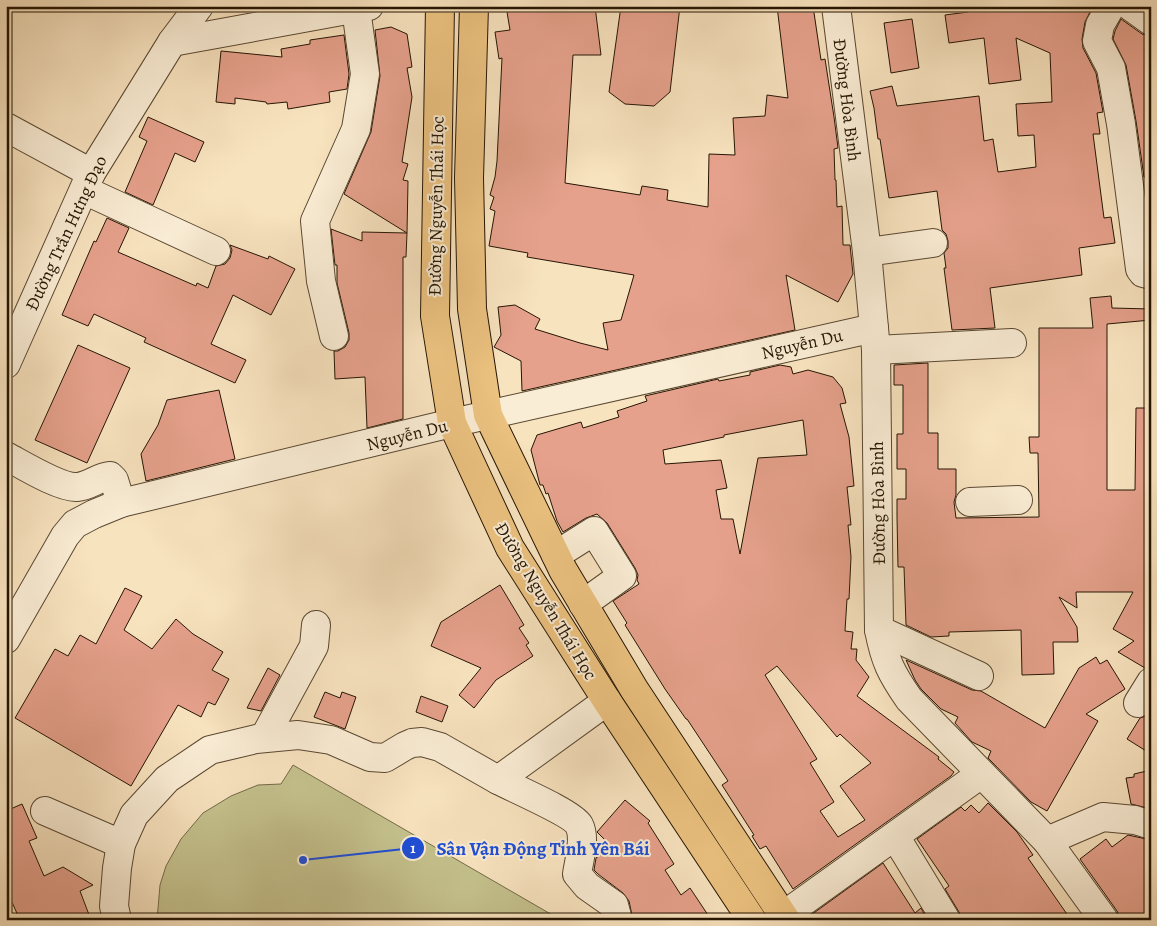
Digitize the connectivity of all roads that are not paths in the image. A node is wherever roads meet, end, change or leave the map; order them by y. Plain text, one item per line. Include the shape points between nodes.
1 (199, 6) edge
2 (440, 6) edge
3 (474, 6) edge
4 (836, 6) edge
5 (1111, 6) edge
6 (1130, 6) edge
7 (363, 7) edge
8 (1151, 22) edge
9 (172, 42) junction
10 (6, 127) edge
11 (87, 181) junction
12 (933, 243) dead end
13 (216, 251) dead end
14 (867, 252) junction
15 (1151, 274) edge
16 (334, 336) dead end
17 (875, 339) junction
18 (1012, 344) dead end
19 (6, 364) edge
20 (488, 415) junction
21 (452, 424) junction
22 (6, 456) edge
23 (1018, 500) dead end
24 (970, 502) dead end
25 (121, 503) junction
26 (556, 555) junction
27 (583, 604) junction
28 (316, 625) dead end
29 (879, 630) junction
30 (6, 639) edge
31 (979, 676) dead end
32 (607, 701) junction
33 (264, 738) junction
34 (981, 774) junction
35 (498, 780) junction
36 (45, 812) dead end
37 (1151, 825) edge
38 (895, 836) junction
39 (1047, 840) junction
40 (121, 844) junction
41 (785, 918) edge
42 (117, 920) edge
43 (618, 920) edge
44 (752, 920) edge
45 (946, 920) edge
46 (1104, 920) edge

1 - 9 street, Đường Trần Hưng Đạo
2 - 21 main road, Đường Nguyễn Thái Học via 435,316
3 - 20 main road, Đường Nguyễn Thái Học via 469,178 472,309
4 - 14 street, Đường Hòa Bình
5 - 15 street via 1100,25 1097,41 1111,68 1140,269
6 - 8 street
7 - 9 street
7 - 16 street via 364,74 356,128 315,220 321,281
9 - 11 street, Đường Trần Hưng Đạo
10 - 11 street
11 - 13 street
11 - 19 street, Đường Trần Hưng Đạo
12 - 14 street
14 - 17 street, Đường Hòa Bình
17 - 18 street, Nguyễn Du
17 - 20 street, Nguyễn Du
17 - 29 street, Đường Hòa Bình
20 - 21 street, Nguyễn Du
20 - 26 main road, Đường Nguyễn Thái Học
21 - 25 street, Nguyễn Du
21 - 32 main road, Đường Nguyễn Thái Học via 510,548
22 - 25 street via 67,486 89,485 110,476
23 - 24 street
25 - 30 street, Nguyễn Du via 76,524 65,536
26 - 27 main road, Đường Nguyễn Thái Học
26 - 27 street via 594,532 622,576
27 - 41 main road, Đường Nguyễn Thái Học via 634,688
28 - 33 street via 314,646
29 - 31 street
29 - 34 street, Đường Hòa Bình via 884,655 894,678 909,699
32 - 35 street
32 - 44 main road, Đường Nguyễn Thái Học
33 - 35 street via 298,735 332,740 370,757 385,758 405,746 422,742 440,747
33 - 40 street via 210,750 167,779 134,815
34 - 38 street
34 - 39 street, Đường Hòa Bình
35 - 43 street via 566,814 578,824 582,837 577,874 587,886 614,905
36 - 40 street
37 - 39 street via 1103,817
38 - 41 street
38 - 45 street
39 - 46 street, Đường Hòa Bình
40 - 42 street via 114,906

